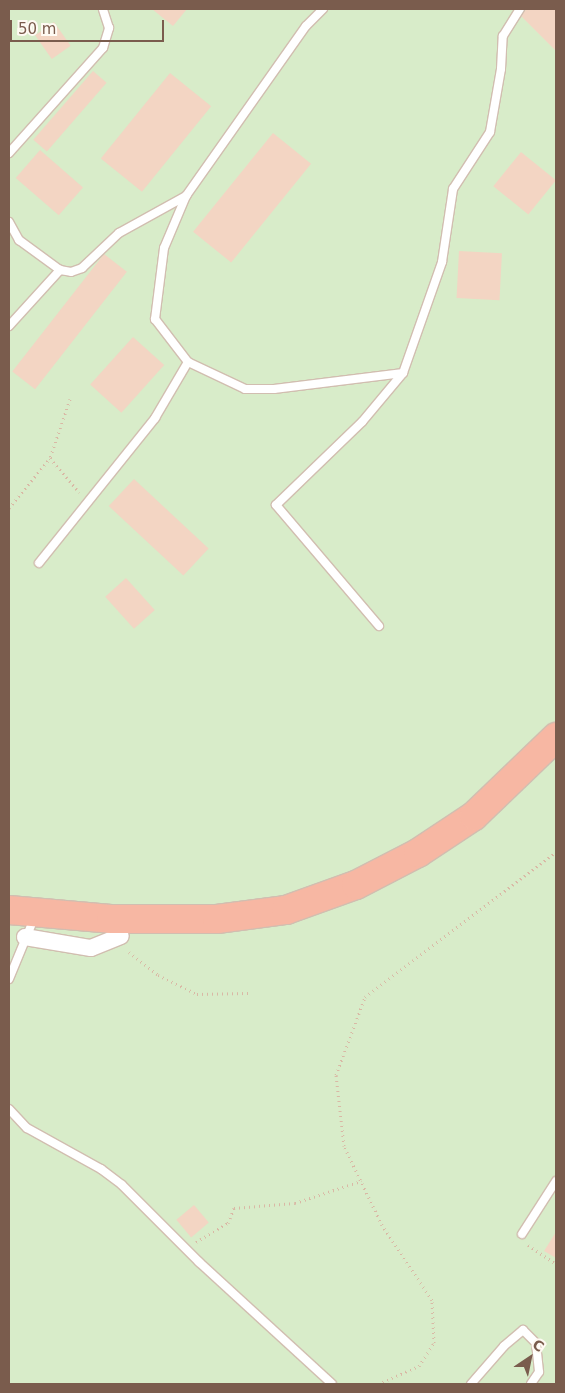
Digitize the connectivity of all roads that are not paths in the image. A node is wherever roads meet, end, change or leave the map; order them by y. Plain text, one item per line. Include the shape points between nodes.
1 (103, 9) edge
2 (323, 9) edge
3 (520, 9) edge
4 (9, 153) edge
5 (186, 196) junction
6 (9, 222) edge
7 (60, 270) junction
8 (9, 326) edge
9 (188, 362) junction
10 (403, 374) junction
11 (39, 563) dead end
12 (379, 626) dead end
13 (556, 737) edge
14 (556, 761) edge
15 (9, 910) edge
16 (26, 923) edge
17 (9, 979) edge
18 (9, 1108) edge
19 (556, 1181) edge
20 (522, 1234) road end
21 (332, 1384) edge
22 (471, 1384) edge
23 (531, 1384) edge

1 - 4 lane via 110,28 104,48
2 - 5 lane via 300,34
3 - 10 lane via 503,36 490,132 453,189 442,262
5 - 7 lane via 119,233 82,268 71,272
5 - 9 lane via 164,248 155,319
6 - 7 lane via 19,240
7 - 8 lane
9 - 10 lane via 246,389 274,389
9 - 11 lane via 155,418
10 - 12 lane via 362,422 276,504
13 - 16 highway via 474,816 418,853 356,885 286,910 217,919 82,917
14 - 16 highway via 485,830 428,868 364,900 296,920 230,932 117,937
15 - 16 highway
16 - 17 lane
18 - 21 lane via 27,1128 108,1174
19 - 20 lane
22 - 23 lane via 504,1346 523,1330 536,1343 540,1372

